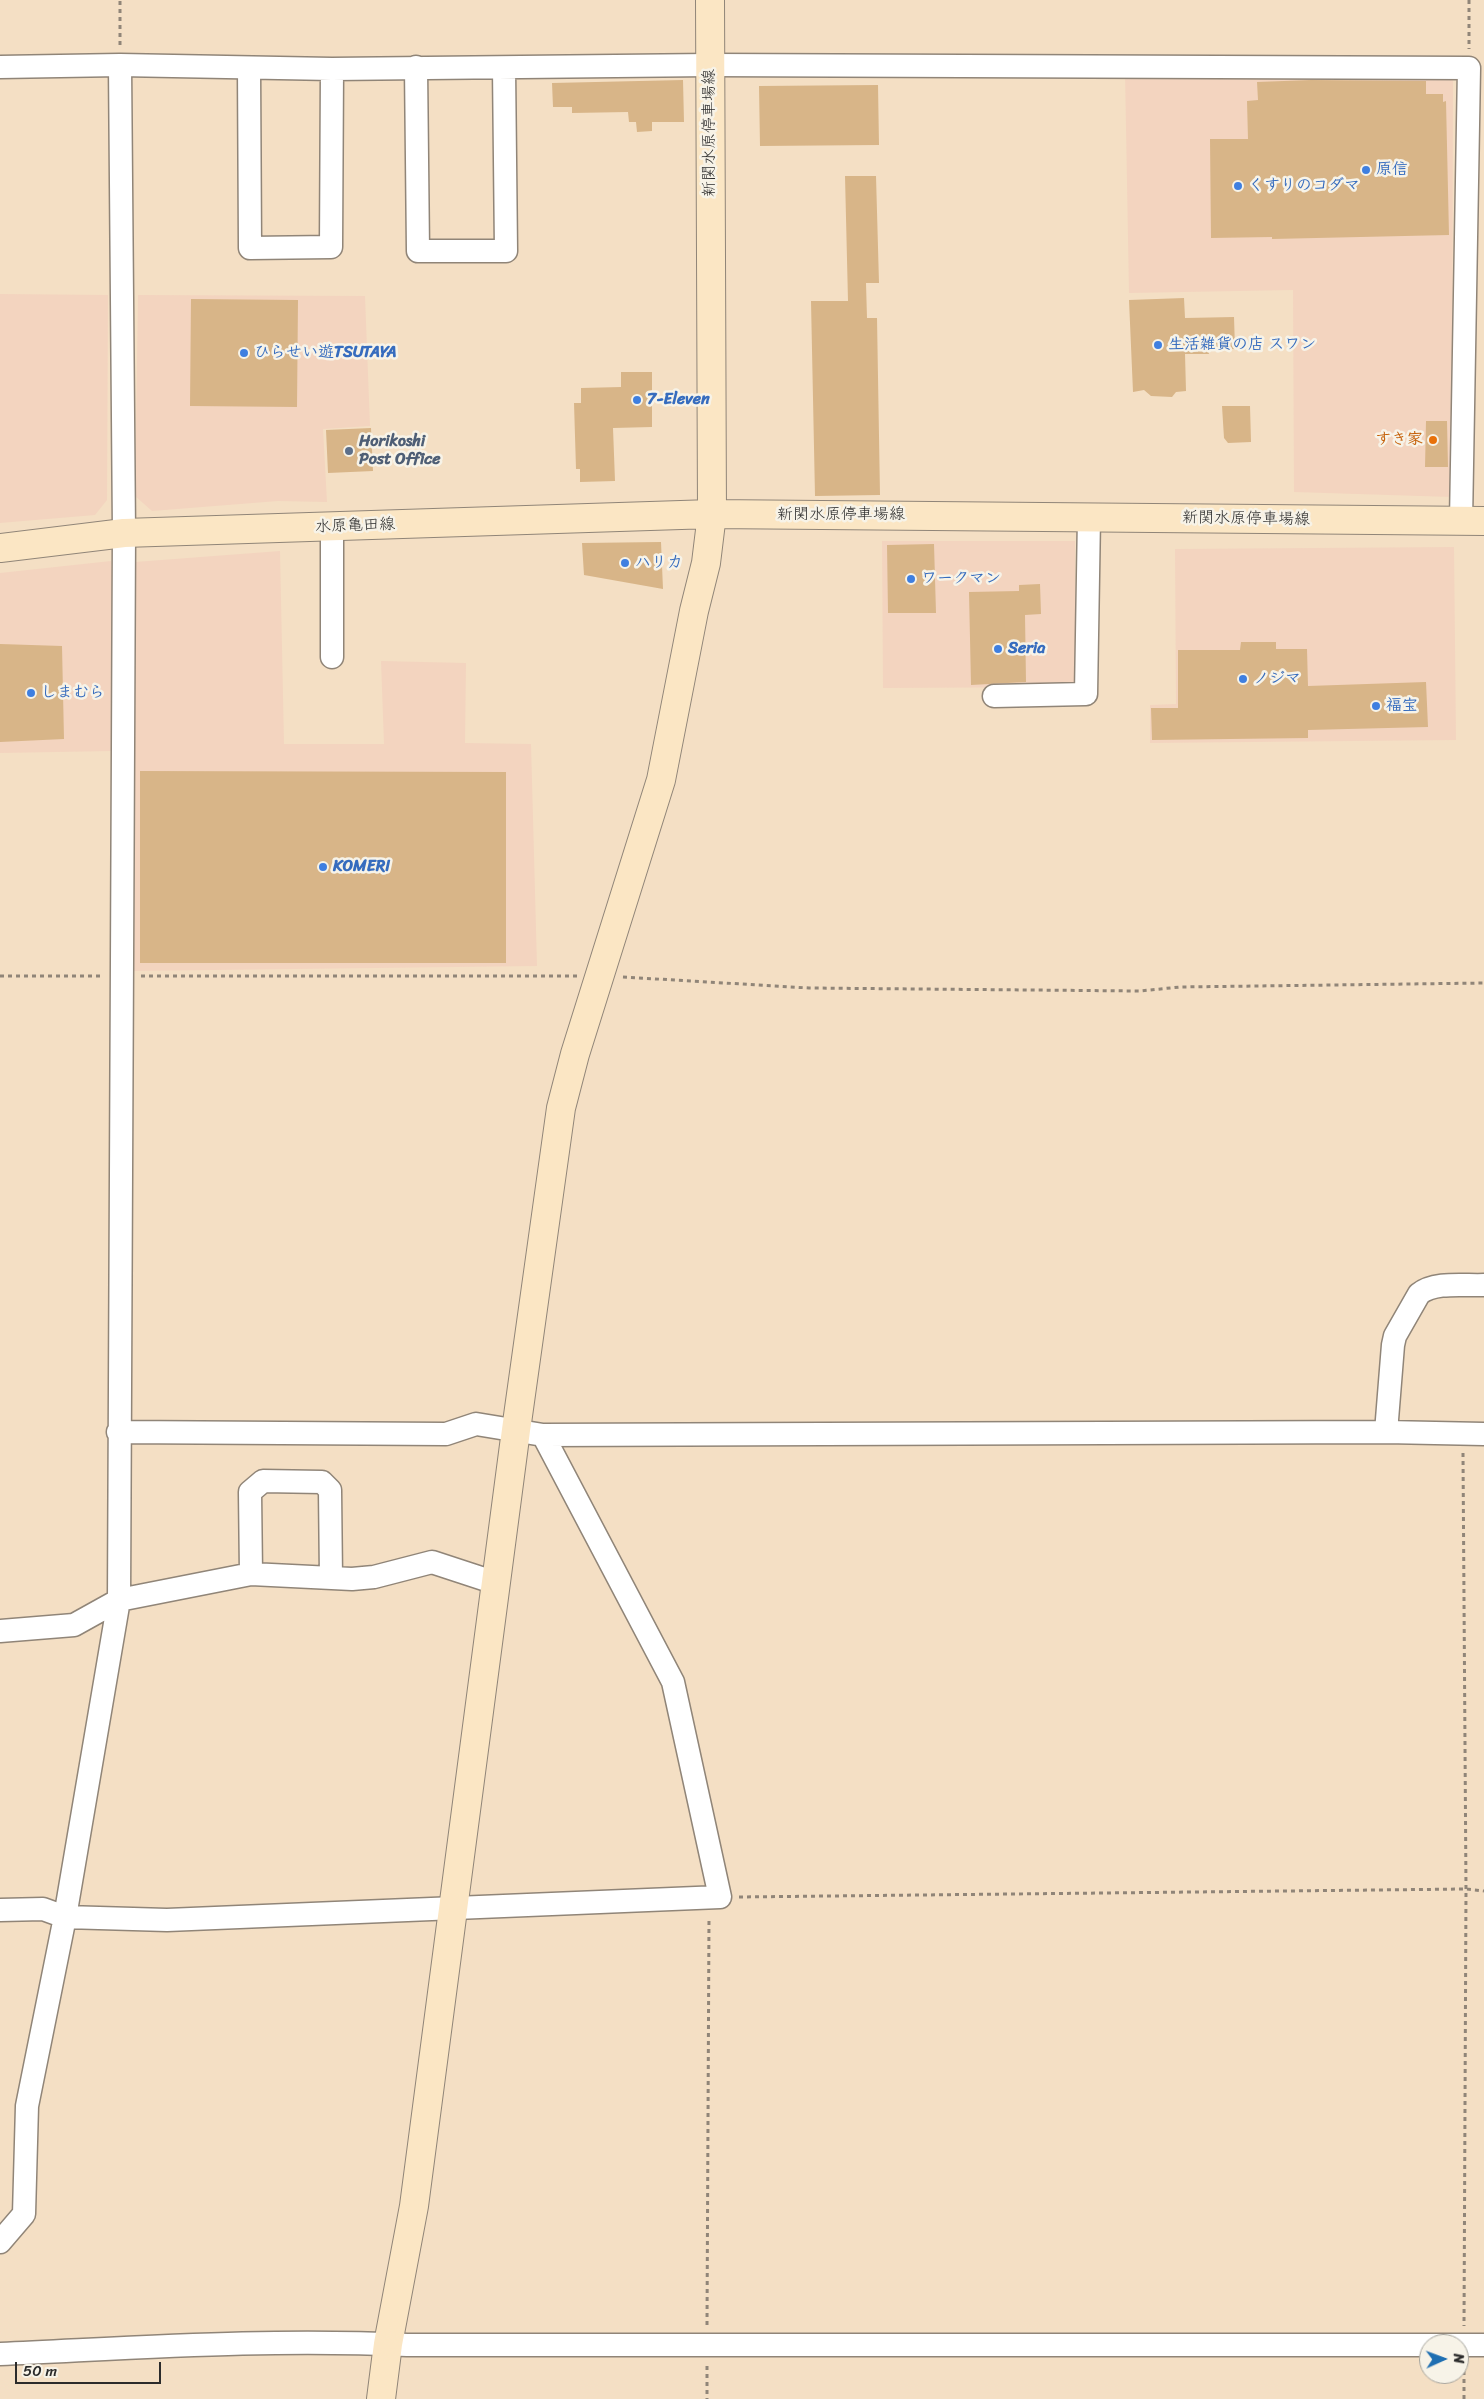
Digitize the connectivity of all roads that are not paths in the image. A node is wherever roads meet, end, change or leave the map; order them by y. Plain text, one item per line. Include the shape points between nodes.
1 (710, 0) edge
2 (120, 65) junction
3 (710, 65) junction
4 (0, 67) edge
5 (416, 67) junction
6 (249, 68) junction
7 (504, 68) junction
8 (332, 69) junction
9 (712, 514) junction
10 (1089, 517) junction
11 (1473, 520) edge
12 (332, 527) junction
13 (124, 533) junction
14 (0, 548) edge
15 (332, 657) dead end
16 (994, 696) dead end
17 (1484, 1285) edge
18 (516, 1430) junction
19 (118, 1432) junction
20 (1386, 1432) junction
21 (1474, 1434) edge
22 (543, 1435) junction
23 (251, 1574) junction
24 (331, 1578) junction
25 (496, 1583) junction
26 (119, 1600) junction
27 (0, 1631) edge
28 (453, 1909) junction
29 (0, 1910) edge
30 (65, 1917) junction
31 (0, 2242) edge
32 (388, 2344) junction
33 (1474, 2344) edge
34 (0, 2354) edge
35 (381, 2399) edge

1 - 3 main road, 新関水原停車場線
2 - 4 street
2 - 6 street
2 - 13 street
3 - 7 street
3 - 9 main road, 新関水原停車場線
3 - 11 street via 1470,68
5 - 7 street
5 - 7 street via 418,251 506,251
5 - 8 street
6 - 8 street
6 - 8 street via 250,248 331,247
9 - 10 main road, 新関水原停車場線
9 - 12 main road, 水原亀田線
9 - 18 main road via 706,563 661,780 575,1054 562,1108
10 - 11 main road, 新関水原停車場線
10 - 16 street via 1086,694
12 - 13 main road, 水原亀田線
12 - 15 street
13 - 14 main road, 水原亀田線
13 - 19 street
17 - 20 street via 1434,1287 1419,1294 1392,1345
18 - 19 street via 476,1424 446,1434
18 - 22 street
18 - 25 main road
19 - 26 street
20 - 21 street
20 - 22 street
22 - 28 street via 674,1682 715,1898
23 - 24 street
23 - 24 street via 250,1492 263,1481 322,1482 330,1490
23 - 26 street
24 - 25 street via 374,1577 432,1562
25 - 28 main road
26 - 27 street via 74,1626
26 - 30 street
28 - 30 street via 167,1920
28 - 32 main road via 414,2206
29 - 30 street via 42,1909
30 - 31 street via 27,2106 24,2214
32 - 33 street
32 - 34 street via 260,2342
32 - 35 main road

